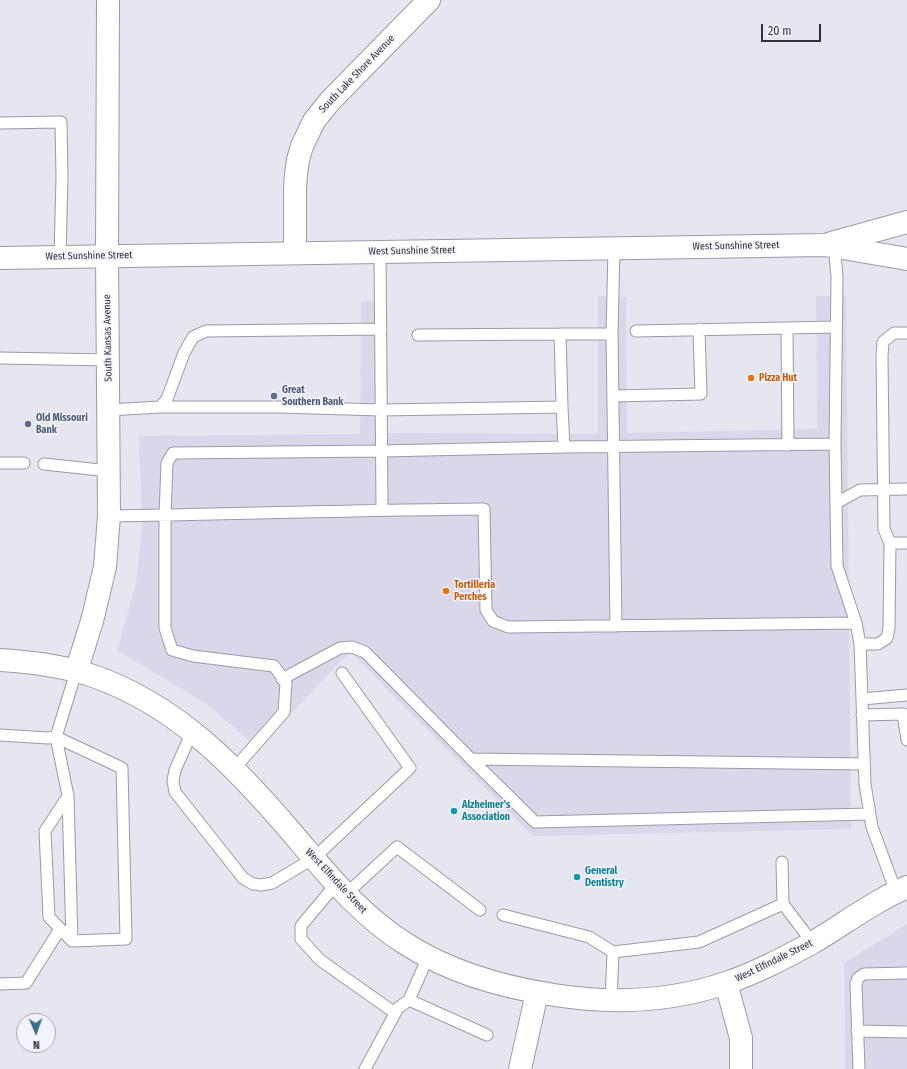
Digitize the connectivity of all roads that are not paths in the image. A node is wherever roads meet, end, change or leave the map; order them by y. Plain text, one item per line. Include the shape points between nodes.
1 (108, 0) edge
2 (429, 0) edge
3 (0, 123) edge
4 (907, 222) edge
5 (829, 245) junction
6 (614, 248) junction
7 (380, 252) junction
8 (295, 253) junction
9 (60, 256) junction
10 (107, 256) junction
11 (0, 258) edge
12 (907, 259) edge
13 (836, 327) junction
14 (787, 328) junction
15 (381, 329) junction
16 (699, 330) junction
17 (636, 331) dead end
18 (907, 333) edge
19 (560, 334) junction
20 (612, 334) junction
21 (418, 335) dead end
22 (0, 358) edge
23 (108, 360) junction
24 (612, 396) junction
25 (160, 407) junction
26 (562, 407) junction
27 (109, 410) junction
28 (381, 410) junction
29 (835, 444) junction
30 (788, 445) junction
31 (564, 447) junction
32 (613, 447) junction
33 (382, 451) junction
34 (0, 463) edge
35 (24, 463) dead end
36 (44, 464) dead end
37 (109, 471) junction
38 (884, 490) junction
39 (907, 490) edge
40 (836, 503) junction
41 (382, 510) junction
42 (165, 515) junction
43 (109, 516) junction
44 (890, 543) junction
45 (907, 543) edge
46 (856, 623) junction
47 (616, 626) junction
48 (860, 644) junction
49 (0, 660) edge
50 (76, 672) junction
51 (342, 673) dead end
52 (282, 679) junction
53 (903, 696) edge
54 (862, 699) junction
55 (903, 714) junction
56 (862, 715) junction
57 (192, 732) junction
58 (0, 735) edge
59 (56, 737) junction
60 (907, 740) edge
61 (471, 759) junction
62 (864, 764) junction
63 (234, 769) junction
64 (68, 796) junction
65 (869, 814) junction
66 (314, 858) junction
67 (782, 862) dead end
68 (341, 889) junction
69 (902, 890) edge
70 (783, 904) junction
71 (480, 910) dead end
72 (503, 915) dead end
73 (60, 929) junction
74 (72, 941) junction
75 (812, 942) junction
76 (613, 952) junction
77 (428, 957) junction
78 (907, 973) edge
79 (726, 983) junction
80 (0, 984) edge
81 (538, 993) junction
82 (409, 1000) junction
83 (611, 1001) junction
84 (395, 1013) junction
85 (857, 1031) junction
86 (907, 1032) edge
87 (487, 1035) dead end
88 (365, 1069) edge
89 (520, 1069) edge
90 (741, 1069) edge
91 (859, 1069) edge

1 - 10 street, South Kansas Avenue
2 - 8 street, South Lake Shore Avenue via 330,101 314,122 298,160 295,189
3 - 9 lane via 61,122
4 - 5 street, West Sunshine Street
5 - 6 street, West Sunshine Street
5 - 12 street, West Sunshine Street
5 - 13 lane via 837,276
6 - 7 street, West Sunshine Street
6 - 20 lane
7 - 8 street, West Sunshine Street
7 - 15 lane
8 - 10 street, West Sunshine Street
9 - 10 street, West Sunshine Street
9 - 11 street, West Sunshine Street
10 - 23 street, South Kansas Avenue
13 - 14 lane
13 - 29 lane
14 - 16 lane
14 - 30 lane
15 - 25 lane via 206,331 193,337 184,352 167,399
15 - 28 lane
16 - 17 lane
16 - 24 lane via 701,394
18 - 38 lane via 894,333 883,342
19 - 20 lane
19 - 21 lane
19 - 26 lane
20 - 24 lane
22 - 23 lane
23 - 27 street, South Kansas Avenue
24 - 32 lane
25 - 27 lane
25 - 28 lane
26 - 28 lane
26 - 31 lane
27 - 37 street, South Kansas Avenue
28 - 33 lane
29 - 30 lane
29 - 40 lane
30 - 32 lane
31 - 32 lane
31 - 33 lane
32 - 47 lane
33 - 41 lane
33 - 42 lane via 173,453 167,463
34 - 35 lane
36 - 37 lane
37 - 43 street, South Kansas Avenue
38 - 39 lane
38 - 40 lane via 860,490
38 - 44 lane via 884,529
40 - 46 lane via 837,566
41 - 42 lane
41 - 47 lane via 484,509 486,610 492,621 508,627
42 - 43 lane
42 - 52 lane via 165,628 172,650 193,656 274,666
43 - 50 street, South Kansas Avenue via 105,567
44 - 45 lane
44 - 48 lane via 889,628 886,638 878,644
46 - 47 lane
46 - 48 lane
48 - 54 lane
49 - 50 street, West Elfindale Street via 47,665
50 - 57 street, West Elfindale Street via 121,688 177,720
50 - 59 lane
51 - 66 lane via 410,768
52 - 61 lane via 340,648 352,647 365,652
52 - 63 lane via 286,683 284,712
53 - 54 lane
53 - 55 lane
54 - 56 lane
55 - 56 lane
55 - 60 lane
56 - 62 lane
57 - 63 street, West Elfindale Street
57 - 66 lane via 175,770 175,792 243,878 252,884 272,883
58 - 59 lane
59 - 64 lane
59 - 74 lane via 122,768 126,939
61 - 62 lane
61 - 65 lane via 535,822
62 - 65 lane
63 - 66 street, West Elfindale Street
64 - 73 lane via 45,831 49,917
64 - 74 lane
65 - 69 lane via 872,827
66 - 68 street, West Elfindale Street
67 - 70 lane
68 - 71 lane via 397,847
68 - 77 street, West Elfindale Street via 379,925 404,944
68 - 84 lane via 301,926 301,939 320,960
69 - 75 street, West Elfindale Street via 884,898
70 - 75 lane
70 - 76 lane via 699,942
72 - 76 lane via 589,937
73 - 74 lane
73 - 80 lane via 26,983
75 - 79 street, West Elfindale Street via 757,971
76 - 83 lane
77 - 81 street, West Elfindale Street via 474,976
77 - 82 lane
78 - 85 lane via 864,974 858,978
79 - 83 street, West Elfindale Street via 697,992 663,998
79 - 90 street via 741,1038
81 - 83 street, West Elfindale Street
81 - 89 street
82 - 84 lane
82 - 87 lane
84 - 88 lane
85 - 86 lane
85 - 91 lane

